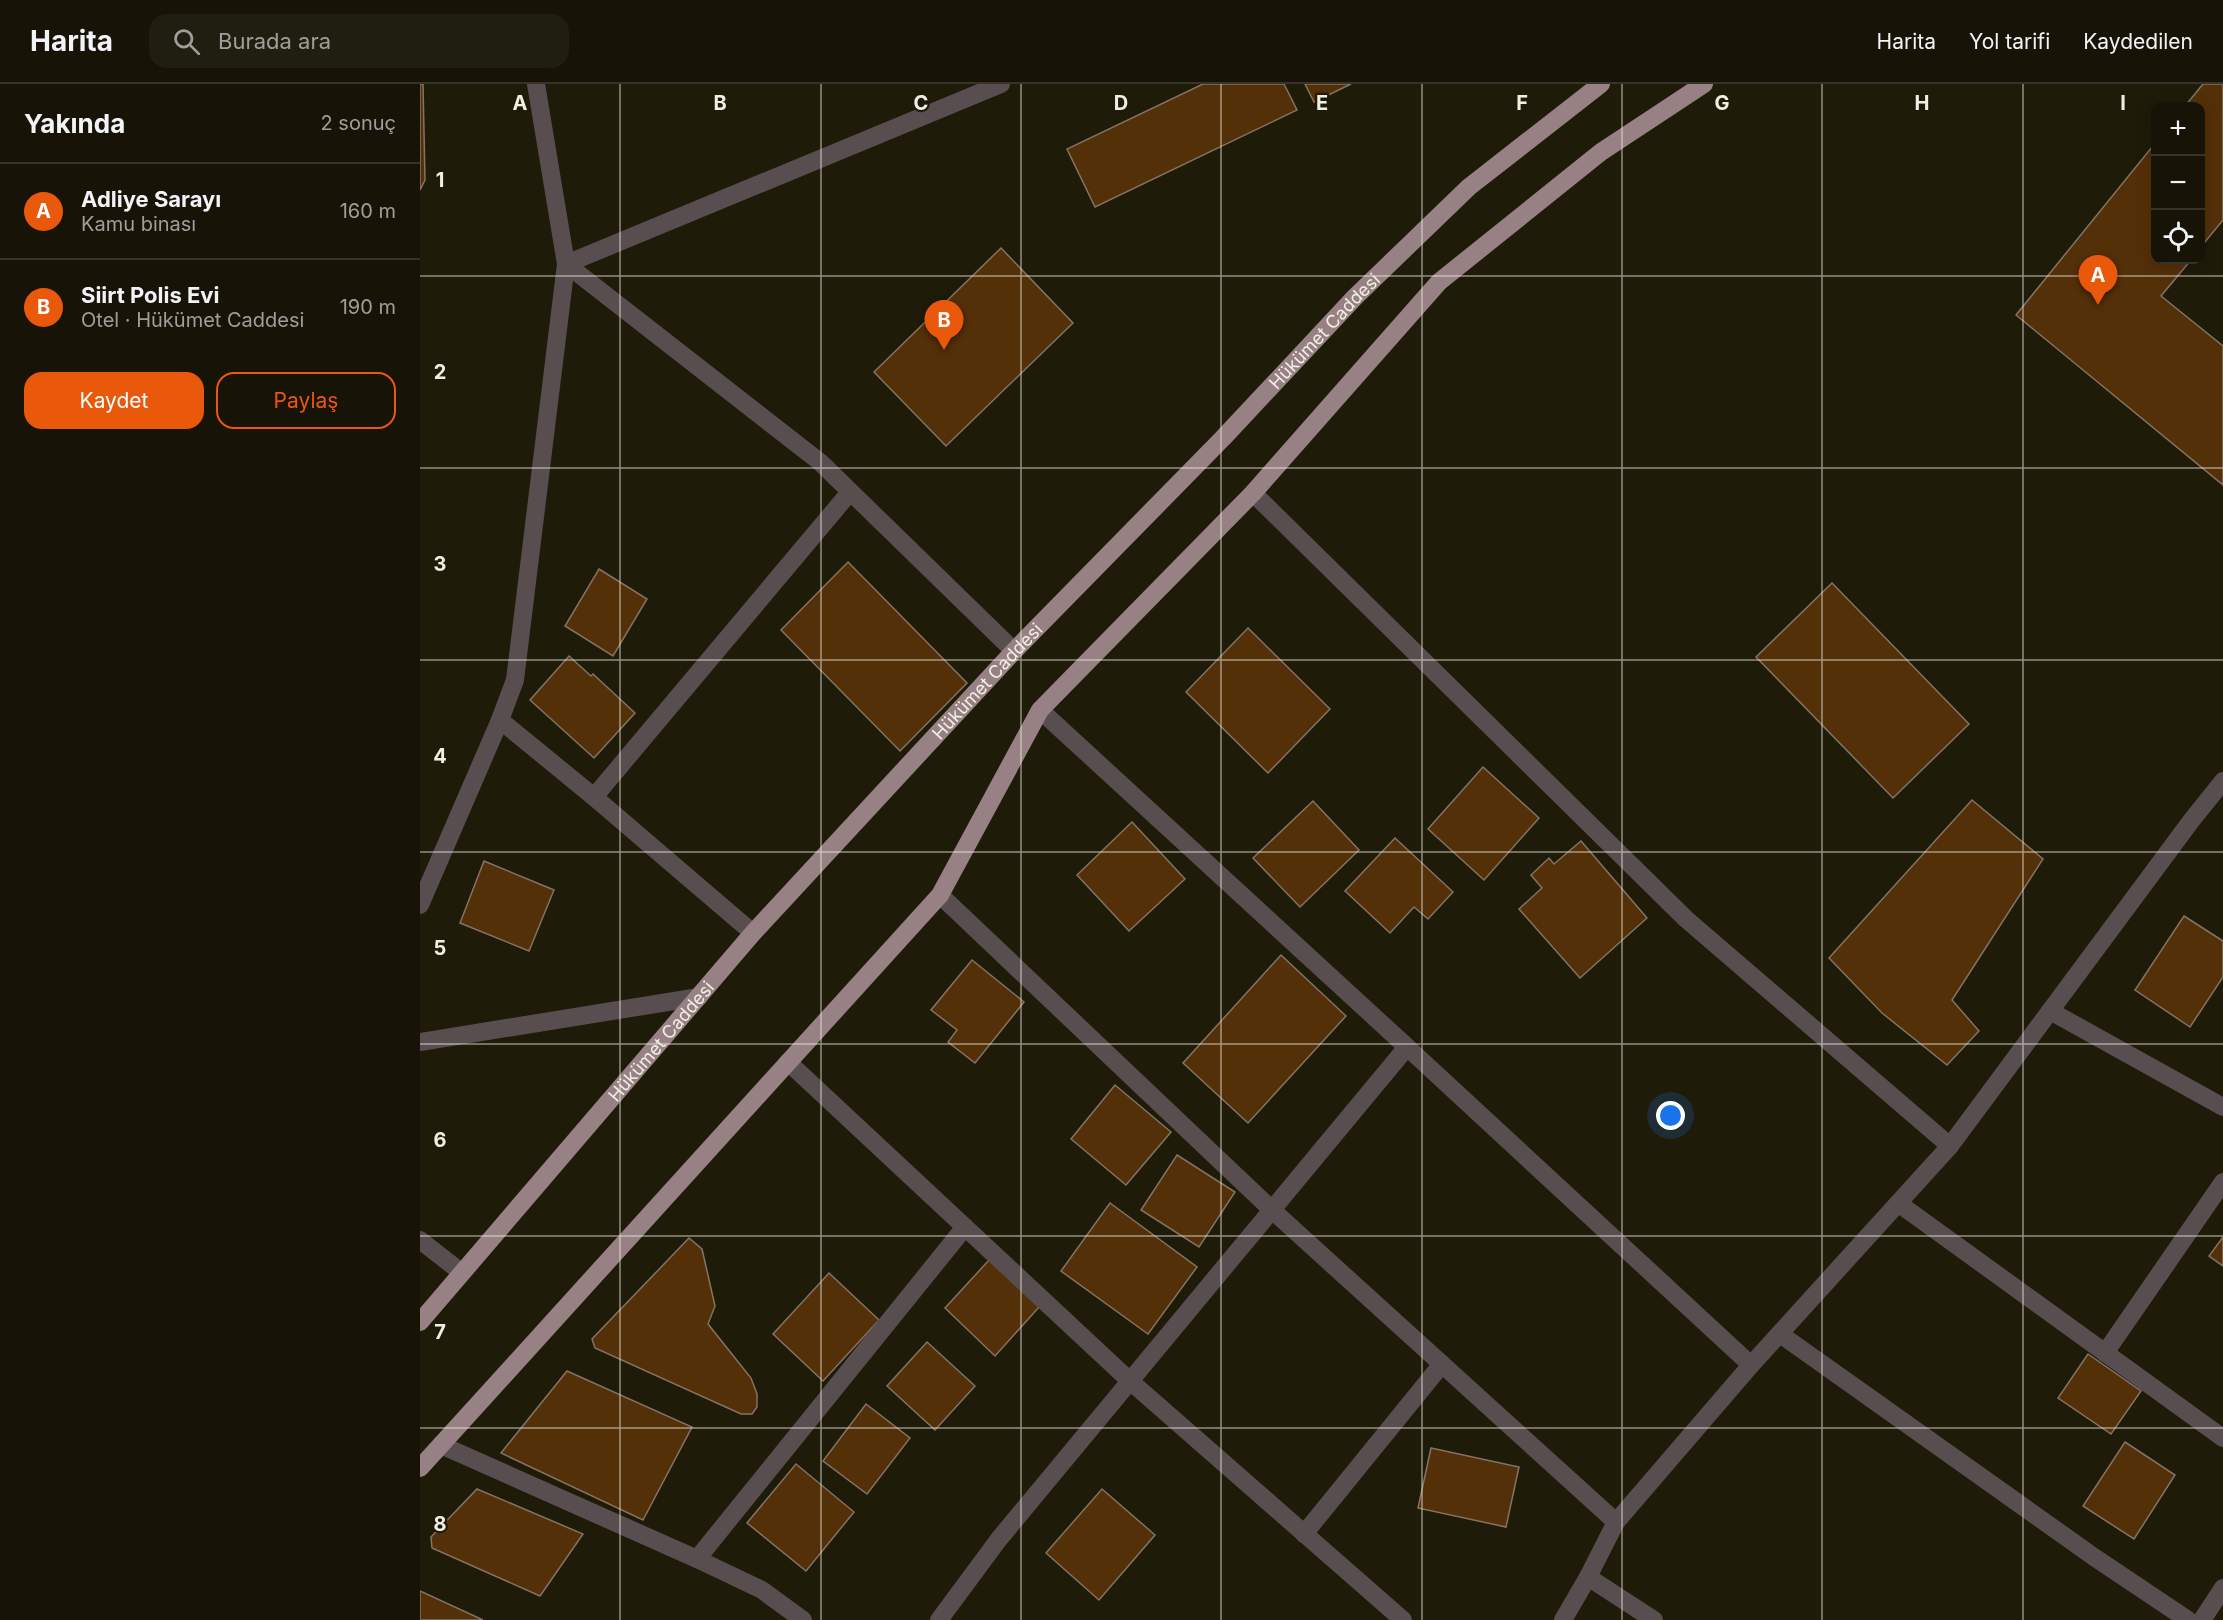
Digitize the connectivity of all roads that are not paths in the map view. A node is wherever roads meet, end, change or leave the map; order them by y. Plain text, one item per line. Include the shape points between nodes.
1 (536, 84) edge
2 (1001, 84) edge
3 (1601, 84) edge
4 (1704, 84) edge
5 (566, 264) junction
6 (850, 492) junction
7 (1253, 494) junction
8 (1014, 651) junction
9 (1040, 710) junction
10 (500, 720) junction
11 (2223, 781) edge
12 (594, 797) junction
13 (940, 895) junction
14 (420, 906) edge
15 (753, 933) junction
16 (699, 997) junction
17 (2050, 1011) junction
18 (420, 1042) edge
19 (1407, 1047) junction
20 (788, 1062) junction
21 (2223, 1107) edge
22 (1950, 1146) junction
23 (2223, 1182) edge
24 (1898, 1203) junction
25 (1272, 1210) junction
26 (965, 1227) junction
27 (420, 1240) edge
28 (461, 1272) junction
29 (420, 1322) edge
30 (1780, 1334) junction
31 (2105, 1353) junction
32 (1442, 1364) junction
33 (1752, 1365) junction
34 (1130, 1381) junction
35 (2223, 1438) edge
36 (441, 1445) junction
37 (420, 1468) edge
38 (1616, 1522) junction
39 (1304, 1534) junction
40 (697, 1559) junction
41 (1588, 1577) junction
42 (2223, 1588) edge
43 (803, 1620) edge
44 (939, 1620) edge
45 (1403, 1620) edge
46 (1563, 1620) edge
47 (1654, 1620) edge
48 (2188, 1620) edge
49 (2202, 1620) edge

1 - 5 street
2 - 5 street
3 - 8 main road, Hükümet Caddesi via 1469,187 1371,281
4 - 7 main road via 1601,152 1439,282
5 - 6 street via 820,462
5 - 10 street via 515,680
6 - 8 street
6 - 12 street
7 - 9 main road
7 - 22 street via 1686,919
8 - 15 main road, Hükümet Caddesi
9 - 13 main road
9 - 19 street
10 - 12 street
10 - 14 street
11 - 17 street
12 - 15 street
13 - 20 main road
13 - 25 street
15 - 16 main road, Hükümet Caddesi
16 - 18 street
16 - 28 main road, Hükümet Caddesi
17 - 21 street
17 - 22 street
19 - 25 street
19 - 33 street
20 - 26 street
20 - 36 main road
22 - 24 street
23 - 31 street
24 - 30 street
24 - 31 street
25 - 32 street
25 - 34 street
26 - 34 street
26 - 40 street
27 - 28 street
28 - 29 main road, Hükümet Caddesi
30 - 33 street
30 - 48 street
31 - 35 street
32 - 38 street
32 - 39 street
33 - 38 street
34 - 39 street
34 - 44 street via 999,1539
36 - 37 main road
36 - 40 street
38 - 41 street
39 - 45 street
40 - 43 street via 762,1590
41 - 46 street
41 - 47 street
42 - 49 street

